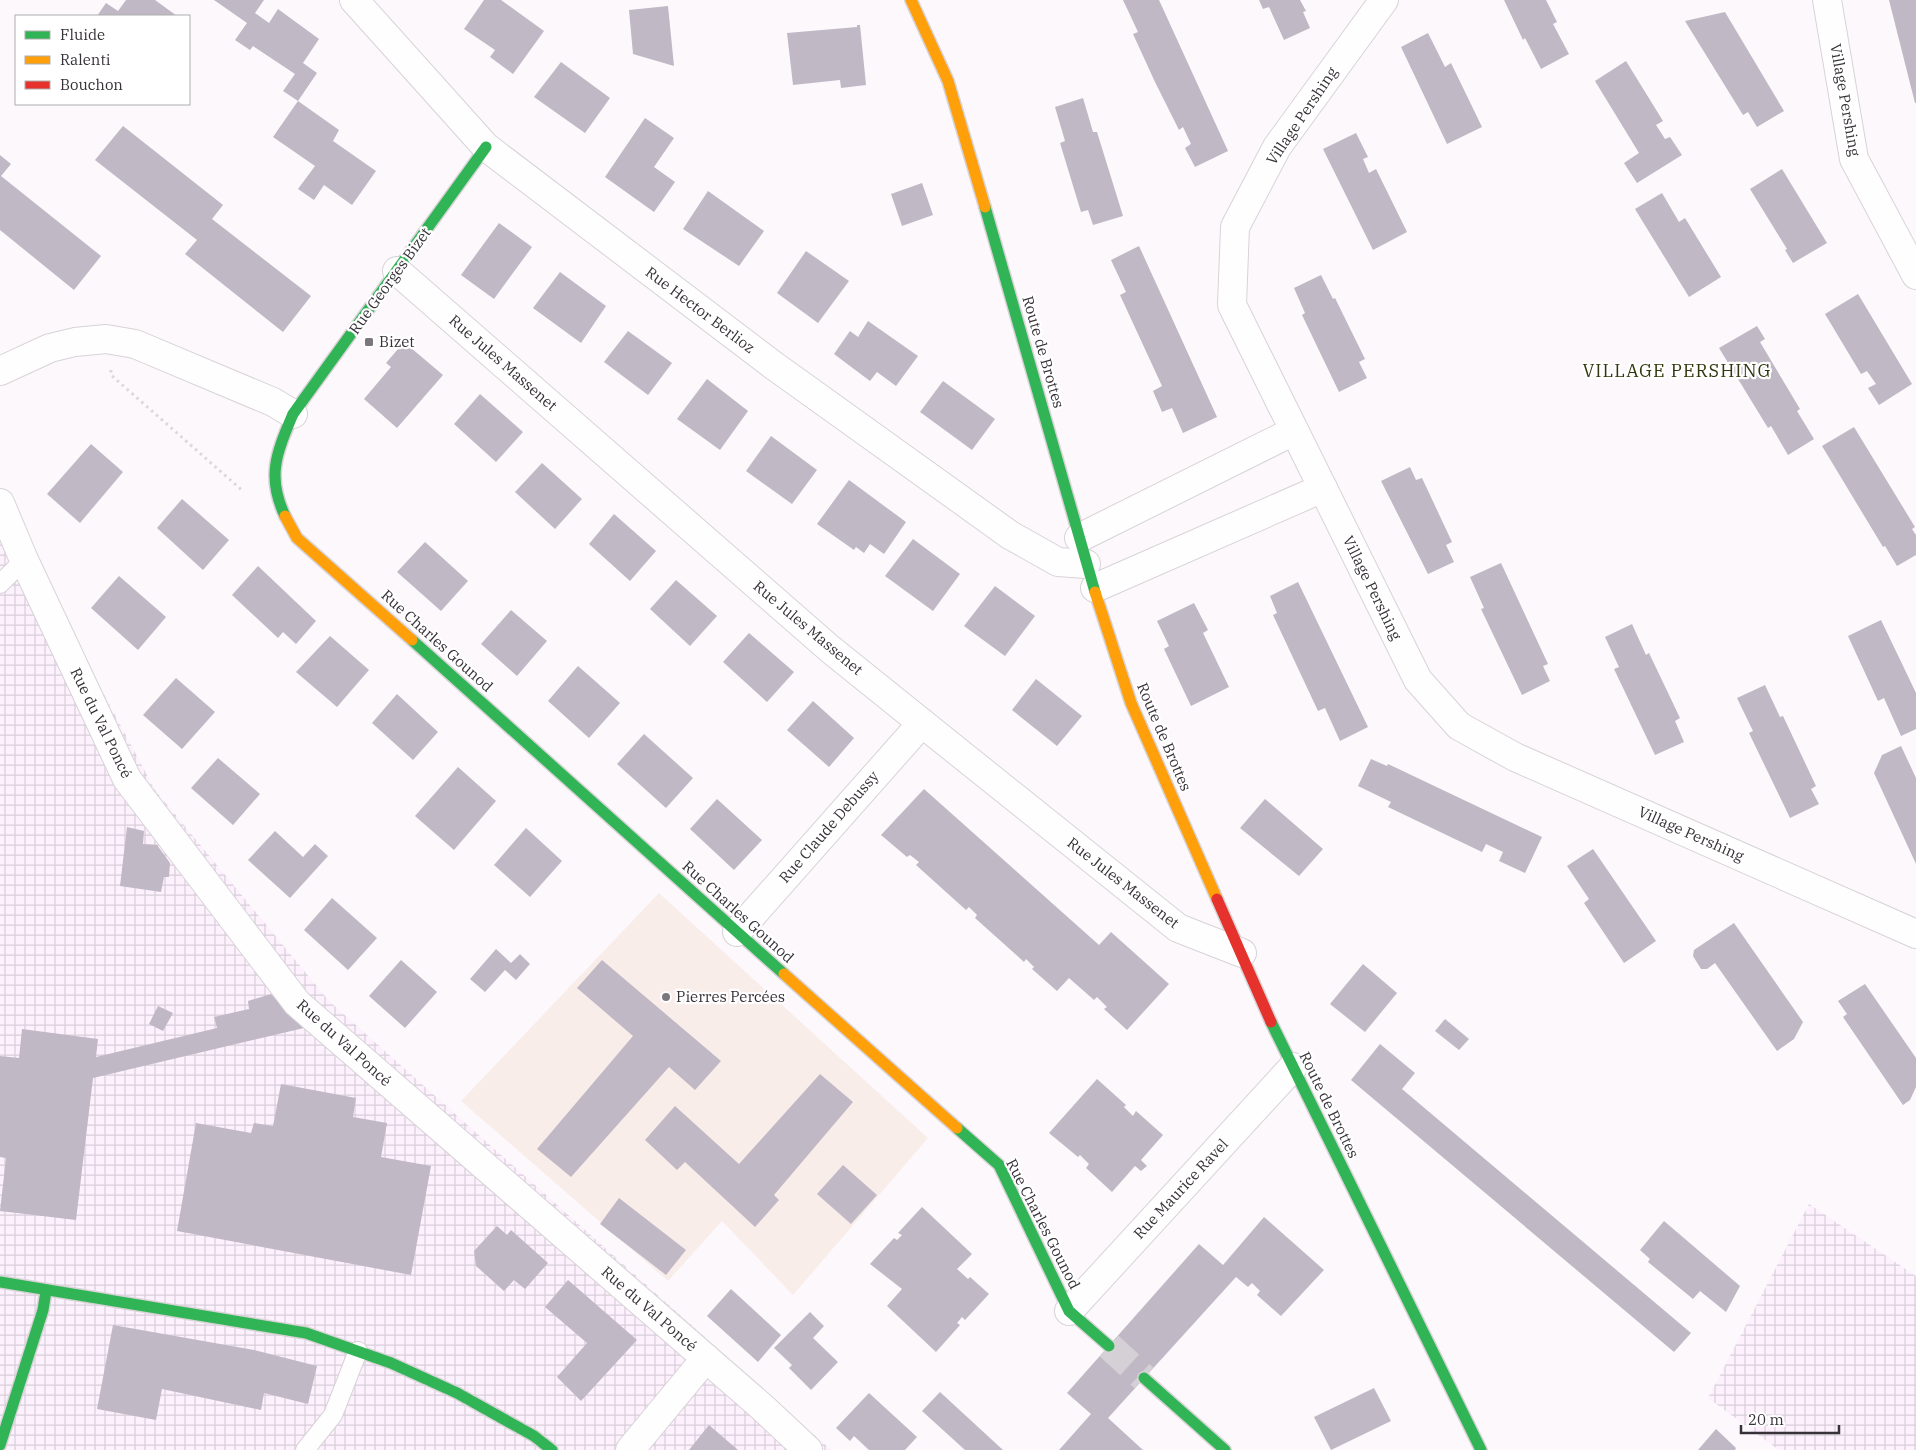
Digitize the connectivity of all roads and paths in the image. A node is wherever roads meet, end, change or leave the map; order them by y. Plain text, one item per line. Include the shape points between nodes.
1 (354, 0) edge
2 (911, 0) edge
3 (1384, 0) edge
4 (1827, 0) edge
5 (486, 147) junction
6 (397, 271) junction
7 (1916, 275) edge
8 (106, 339) junction
9 (0, 371) edge
10 (293, 414) junction
11 (1294, 430) junction
12 (1323, 488) junction
13 (246, 494) dead end
14 (0, 503) edge
15 (297, 538) joint
16 (1079, 538) junction
17 (24, 560) junction
18 (1091, 576) junction
19 (0, 584) edge
20 (922, 723) junction
21 (737, 932) junction
22 (1916, 934) edge
23 (1242, 953) junction
24 (1293, 1067) junction
25 (0, 1282) edge
26 (46, 1291) junction
27 (1069, 1311) junction
28 (1108, 1346) tunnel mouth
29 (358, 1351) junction
30 (706, 1358) junction
31 (1144, 1378) tunnel mouth
32 (0, 1445) edge
33 (306, 1450) edge
34 (552, 1450) edge
35 (630, 1450) edge
36 (808, 1450) edge
37 (1225, 1450) edge
38 (1481, 1450) edge

1 - 5 street, Rue Hector Berlioz
2 - 16 street, Route de Brottes via 948,81
3 - 11 street, Village Pershing via 1277,147 1235,227 1232,305
4 - 7 street, Village Pershing via 1854,159
5 - 6 street, Rue Georges Bizet
5 - 18 street, Rue Hector Berlioz via 773,366 1010,536
6 - 10 street, Rue Georges Bizet
6 - 20 street, Rue Jules Massenet via 830,648
8 - 9 street via 50,348
8 - 10 street via 135,344 273,402
8 - 13 path via 111,375
10 - 15 street, Rue Georges Bizet via 278,450 274,481 281,506
11 - 12 street, Village Pershing
11 - 16 street
12 - 18 street
12 - 22 street, Village Pershing via 1418,680 1459,726 1515,756
14 - 17 street, Rue du Val Poncé
15 - 21 street, Rue Charles Gounod
16 - 18 street, Route de Brottes
17 - 19 lane
17 - 30 street, Rue du Val Poncé via 127,778 297,1003
18 - 23 street, Route de Brottes via 1130,703
20 - 21 street, Rue Claude Debussy
20 - 23 street, Rue Jules Massenet via 1178,928
21 - 27 street, Rue Charles Gounod via 1000,1165
23 - 24 street, Route de Brottes
24 - 27 street, Rue Maurice Ravel
24 - 38 street, Route de Brottes
25 - 26 street
26 - 29 street via 306,1333
26 - 32 street via 43,1310
27 - 28 street, Rue Charles Gounod
29 - 33 lane via 332,1416
29 - 34 street via 457,1393 534,1436
30 - 35 street
30 - 36 street, Rue du Val Poncé
31 - 37 street

